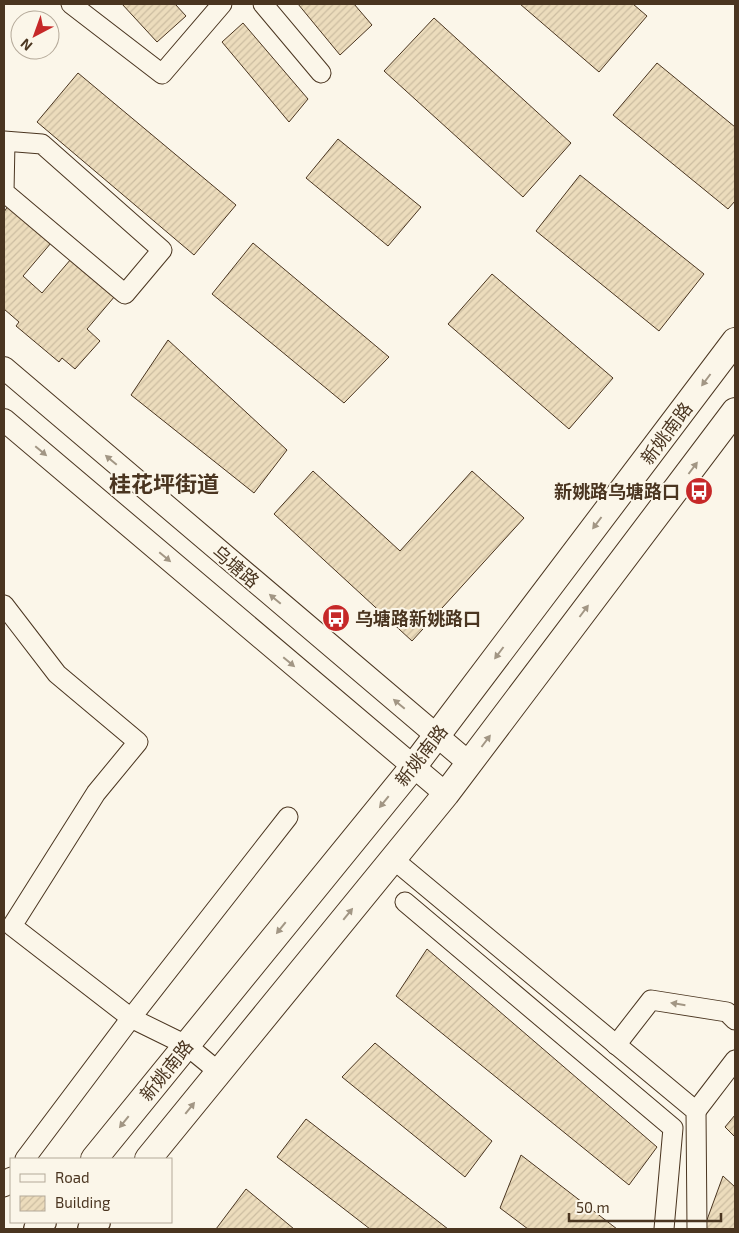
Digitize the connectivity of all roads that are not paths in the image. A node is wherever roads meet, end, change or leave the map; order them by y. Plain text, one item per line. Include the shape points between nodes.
1 (71, 4) edge
2 (263, 4) edge
3 (217, 5) edge
4 (321, 73) dead end
5 (4, 142) edge
6 (735, 341) edge
7 (4, 368) edge
8 (735, 411) edge
9 (4, 420) edge
10 (4, 604) edge
11 (436, 736) junction
12 (469, 763) junction
13 (413, 767) junction
14 (446, 794) junction
15 (288, 817) dead end
16 (393, 859) junction
17 (405, 902) dead end
18 (732, 1011) edge
19 (131, 1018) junction
20 (186, 1045) junction
21 (616, 1045) junction
22 (735, 1060) edge
23 (219, 1072) junction
24 (696, 1111) junction
25 (26, 1158) edge
26 (95, 1158) edge
27 (149, 1158) edge
28 (664, 1229) edge
29 (696, 1229) edge

1 - 3 street via 162,74
2 - 4 street
5 - 5 street via 4,192 125,294 162,250 42,144
6 -> 11 main road, 新姚南路
11 -> 7 street, 乌塘路
12 -> 8 main road
9 -> 13 street
10 - 19 street via 57,674 138,742 96,793 12,926
11 - 12 street, 乌塘路
11 - 13 main road, 新姚南路
12 - 14 main road
13 - 14 street
13 -> 20 main road, 新姚南路
14 - 16 main road
15 - 19 street
16 - 21 street
23 -> 16 main road
17 - 28 street via 672,1128
18 -> 21 street via 651,1000
19 - 20 street
19 - 25 street
20 - 23 street
20 -> 26 main road, 新姚南路
21 - 24 street
22 - 24 street
27 -> 23 main road
24 - 29 street

